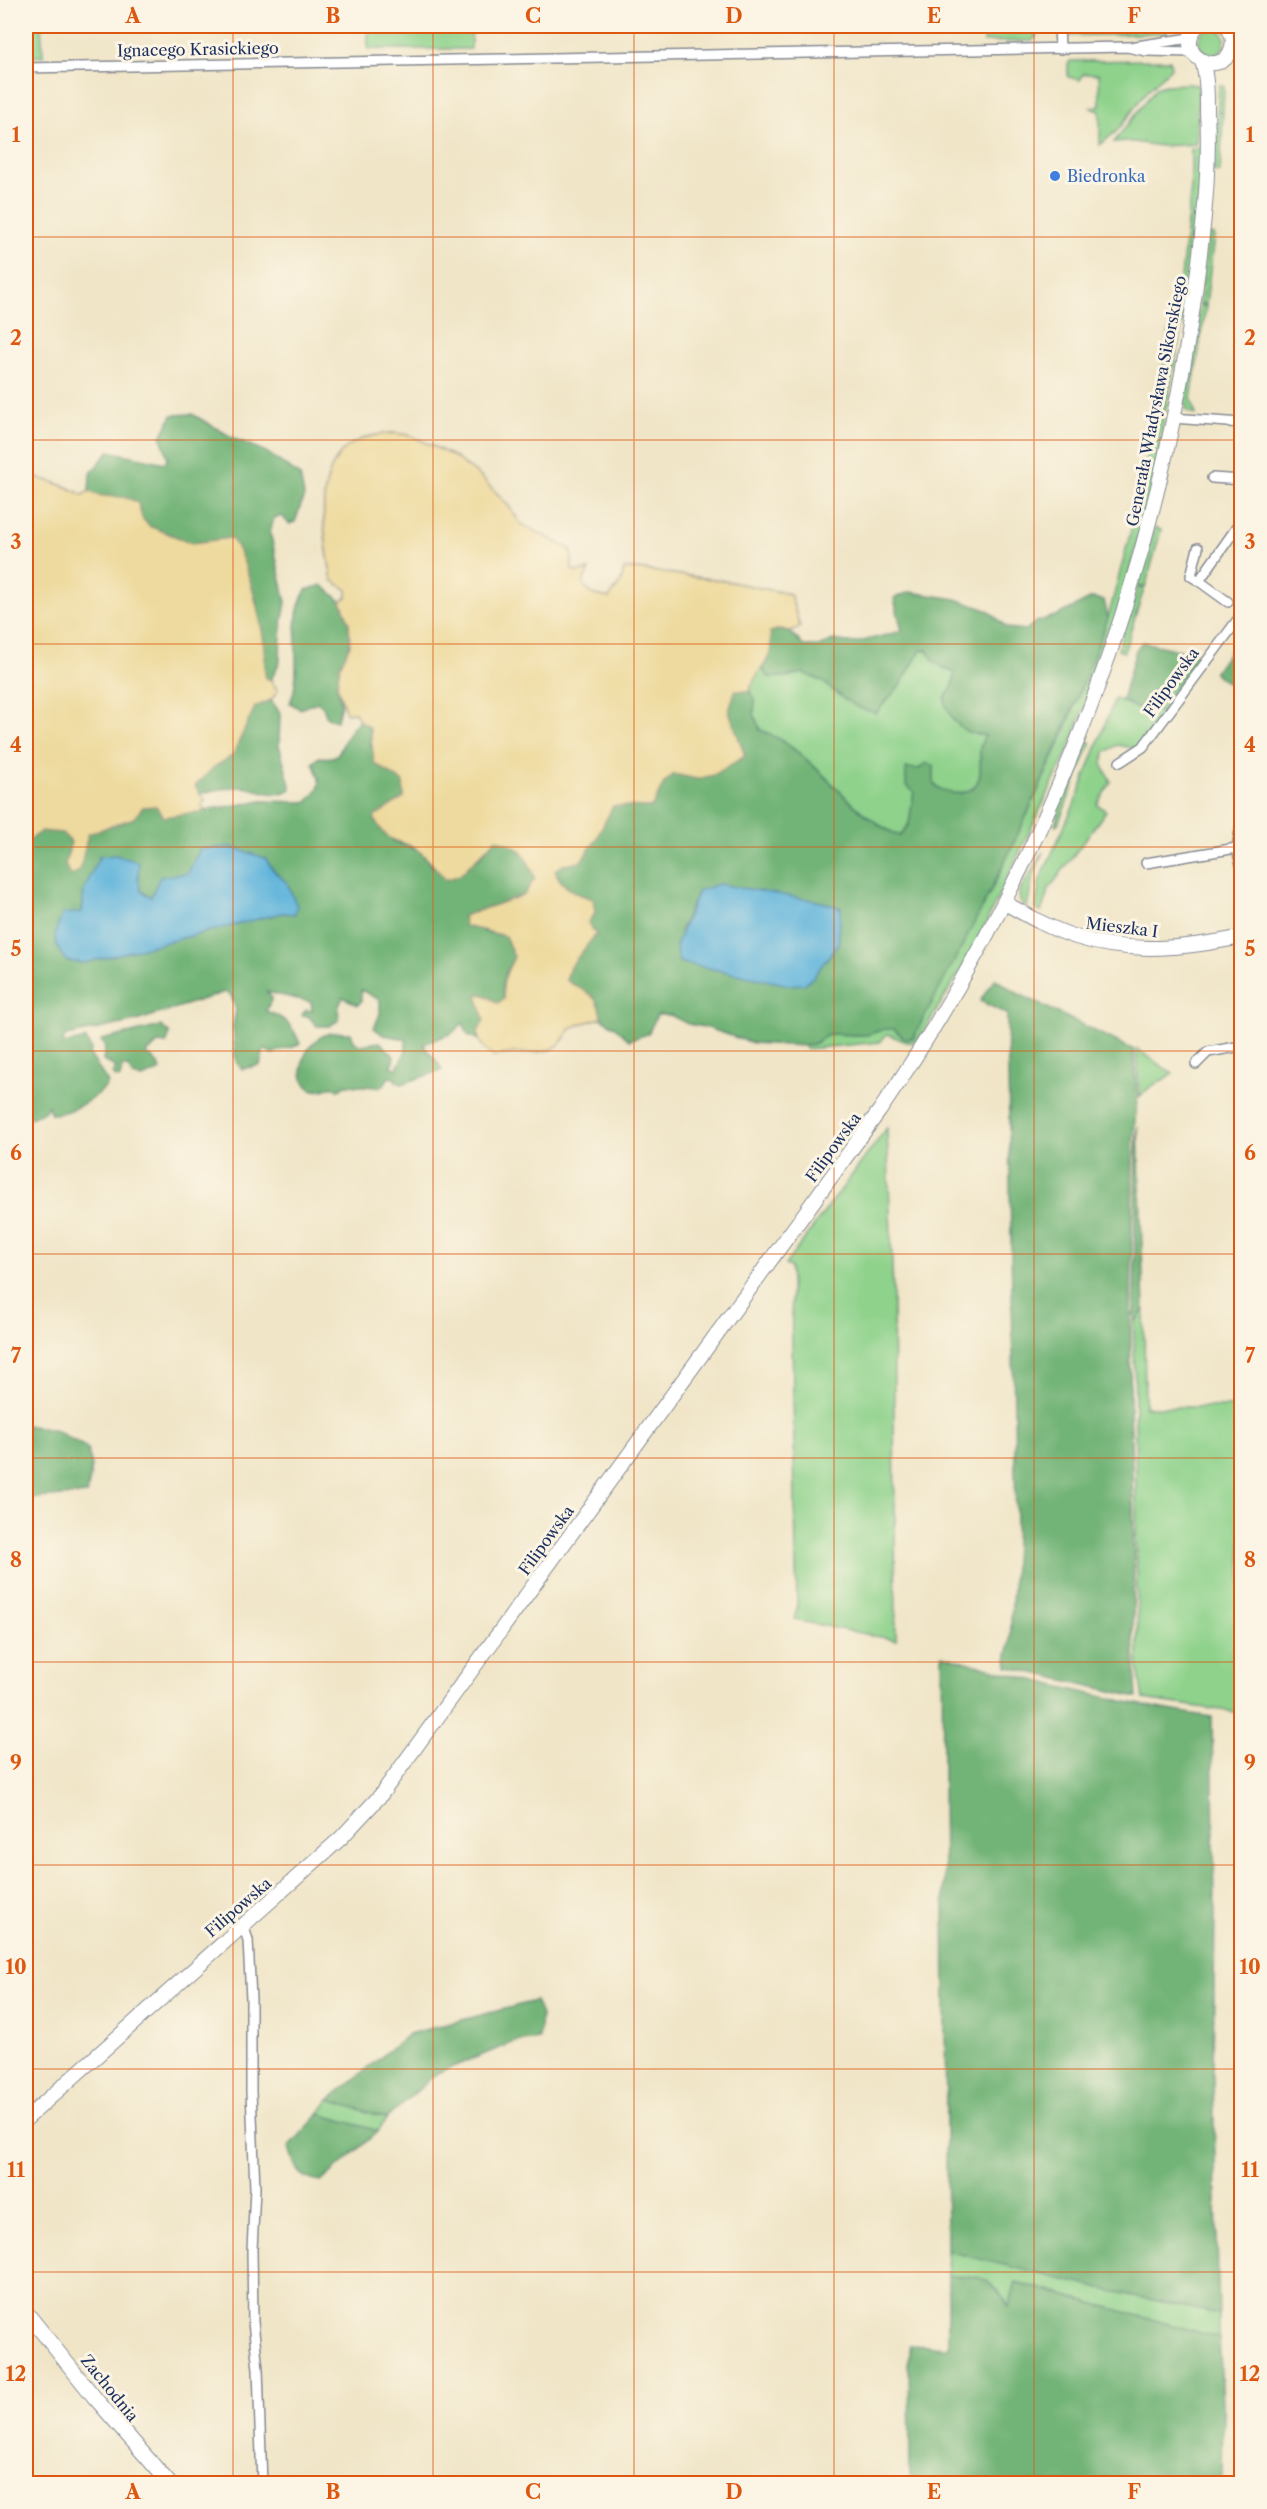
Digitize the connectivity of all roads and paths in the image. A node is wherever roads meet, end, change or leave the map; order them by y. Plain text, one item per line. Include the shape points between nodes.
1 (1059, 26) edge
2 (1197, 26) edge
3 (1233, 30) edge
4 (1127, 47) junction
5 (1060, 49) junction
6 (1195, 50) junction
7 (1231, 53) edge
8 (26, 68) edge
9 (1209, 131) junction
10 (1173, 418) junction
11 (1242, 423) edge
12 (1212, 478) dead end
13 (1242, 480) edge
14 (1242, 520) edge
15 (1198, 548) dead end
16 (1198, 581) junction
17 (1228, 602) dead end
18 (1242, 614) edge
19 (1120, 762) dead end
20 (1242, 818) edge
21 (1237, 848) junction
22 (1146, 863) dead end
23 (1242, 869) edge
24 (1005, 903) junction
25 (1242, 937) edge
26 (1242, 1046) edge
27 (1196, 1064) dead end
28 (243, 1925) junction
29 (26, 2119) edge
30 (26, 2312) edge
31 (170, 2484) edge
32 (262, 2484) edge

1 - 5 street
2 - 6 main road
3 - 7 main road, Generała Władysława Sikorskiego
4 - 5 street, Ignacego Krasickiego
4 - 6 street, Ignacego Krasickiego via 1146,51
4 - 6 street, Ignacego Krasickiego via 1142,44
5 - 8 street, Ignacego Krasickiego
6 - 7 main road via 1213,63
6 - 9 main road, Generała Władysława Sikorskiego via 1206,80
7 - 9 main road, Generała Władysława Sikorskiego via 1216,80
9 - 10 main road, Generała Władysława Sikorskiego via 1196,283
10 - 11 street
10 - 24 main road, Generała Władysława Sikorskiego via 1150,523 1104,674 1047,816
12 - 13 street
14 - 16 street
15 - 16 street via 1191,576
16 - 17 street
18 - 19 street, Filipowska via 1143,747
20 - 21 street
21 - 22 street
21 - 23 street
24 - 25 main road, Mieszka I via 1076,938 1119,946 1162,949
24 - 28 main road, Filipowska via 940,1017 880,1110 403,1766 341,1838
26 - 27 street via 1208,1053
28 - 29 main road, Filipowska
28 - 32 street via 248,1940 251,1999 255,2188 252,2322 258,2369
30 - 31 main road, Zachodnia

